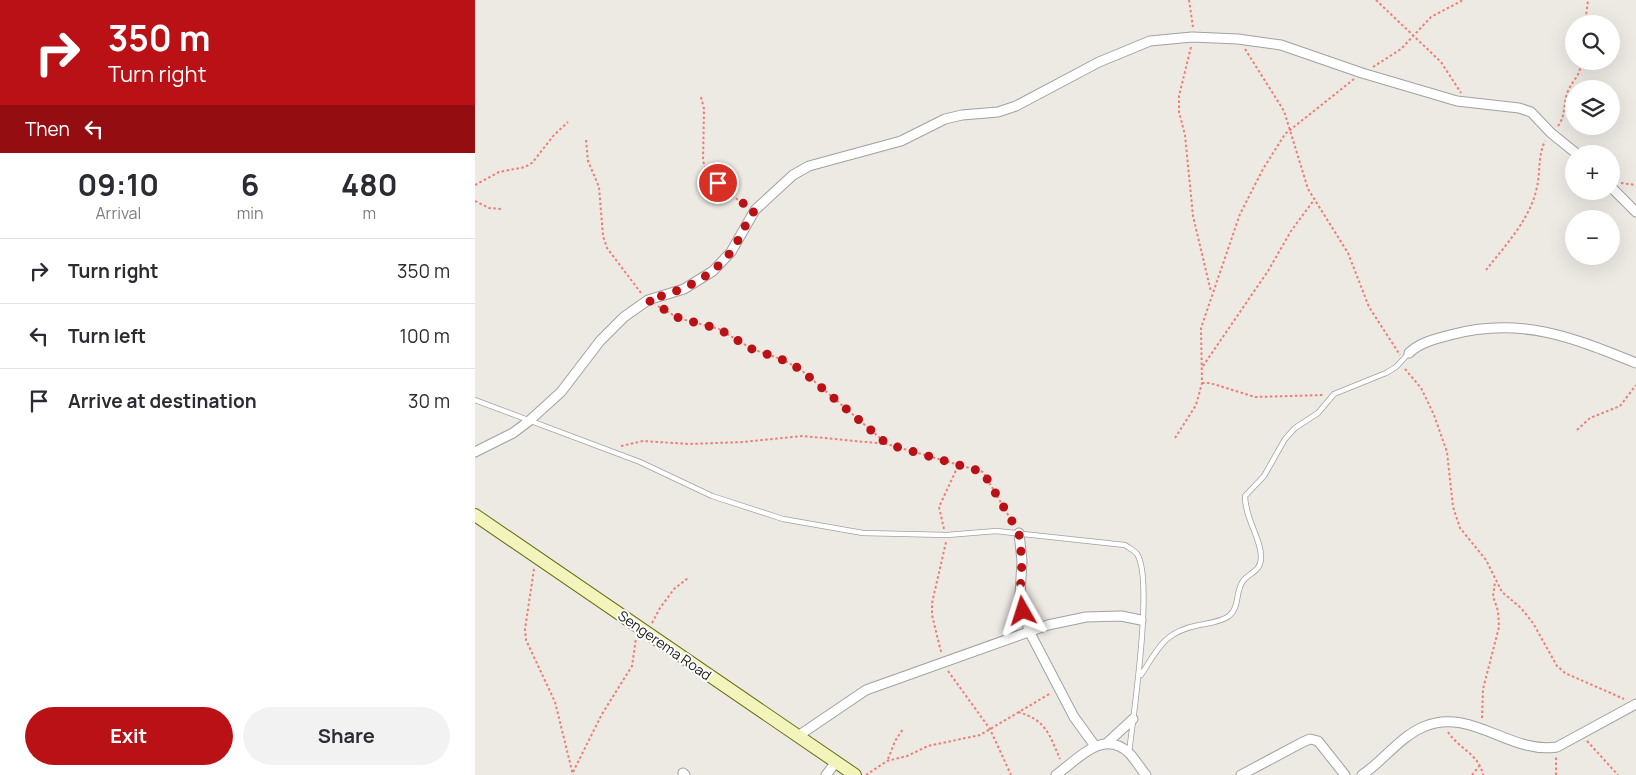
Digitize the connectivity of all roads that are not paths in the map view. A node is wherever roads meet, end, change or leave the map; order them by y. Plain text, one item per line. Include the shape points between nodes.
1 (1566, 145) edge
2 (1620, 191) edge
3 (1636, 212) edge
4 (1404, 358) joint
5 (1636, 363) edge
6 (475, 400) edge
7 (529, 421) junction
8 (475, 452) edge
9 (475, 515) edge
10 (1019, 533) junction
11 (1141, 620) junction
12 (1029, 631) junction
13 (1139, 676) junction
14 (1635, 704) edge
15 (1133, 719) junction
16 (798, 736) junction
17 (1107, 743) junction
18 (1095, 746) junction
19 (1129, 753) junction
20 (836, 762) junction
21 (826, 775) edge
22 (855, 775) edge
23 (1056, 775) edge
24 (1145, 775) edge
25 (1241, 775) edge
26 (1345, 775) edge
27 (1363, 775) edge

1 - 7 street via 1531,112 1468,102 1362,73 1301,51 1238,39 1192,37 1150,41 1119,52 1016,106 998,112 962,114 945,119 901,141 809,166 793,175 755,210 731,252 713,271 684,290 648,300 624,318 600,341 561,392
2 - 3 street
4 - 5 street via 1419,345 1440,338 1499,327 1532,328 1556,334
4 - 13 lane via 1386,373 1334,394 1318,413 1285,438 1264,476 1245,496 1245,509 1261,551 1261,560 1259,568 1243,580 1236,607 1229,616 1216,622 1172,633
6 - 7 lane
7 - 8 street
7 - 10 lane via 609,450 712,496 783,519 863,532
9 - 16 main road, Sengerema Road
10 - 11 lane via 1125,545 1137,554 1142,568
10 - 12 street via 1022,561 1020,595
11 - 12 street via 1121,616 1086,617
11 - 13 lane
12 - 16 street via 866,690
12 - 18 street via 1074,717
13 - 15 lane
14 - 27 street via 1557,747 1535,748 1477,727 1442,722 1416,730
15 - 17 street
15 - 19 lane
16 - 20 main road, Sengerema Road
17 - 18 street
17 - 19 street
18 - 23 street
19 - 24 street
20 - 21 street
20 - 22 main road, Sengerema Road
25 - 26 street via 1314,739

